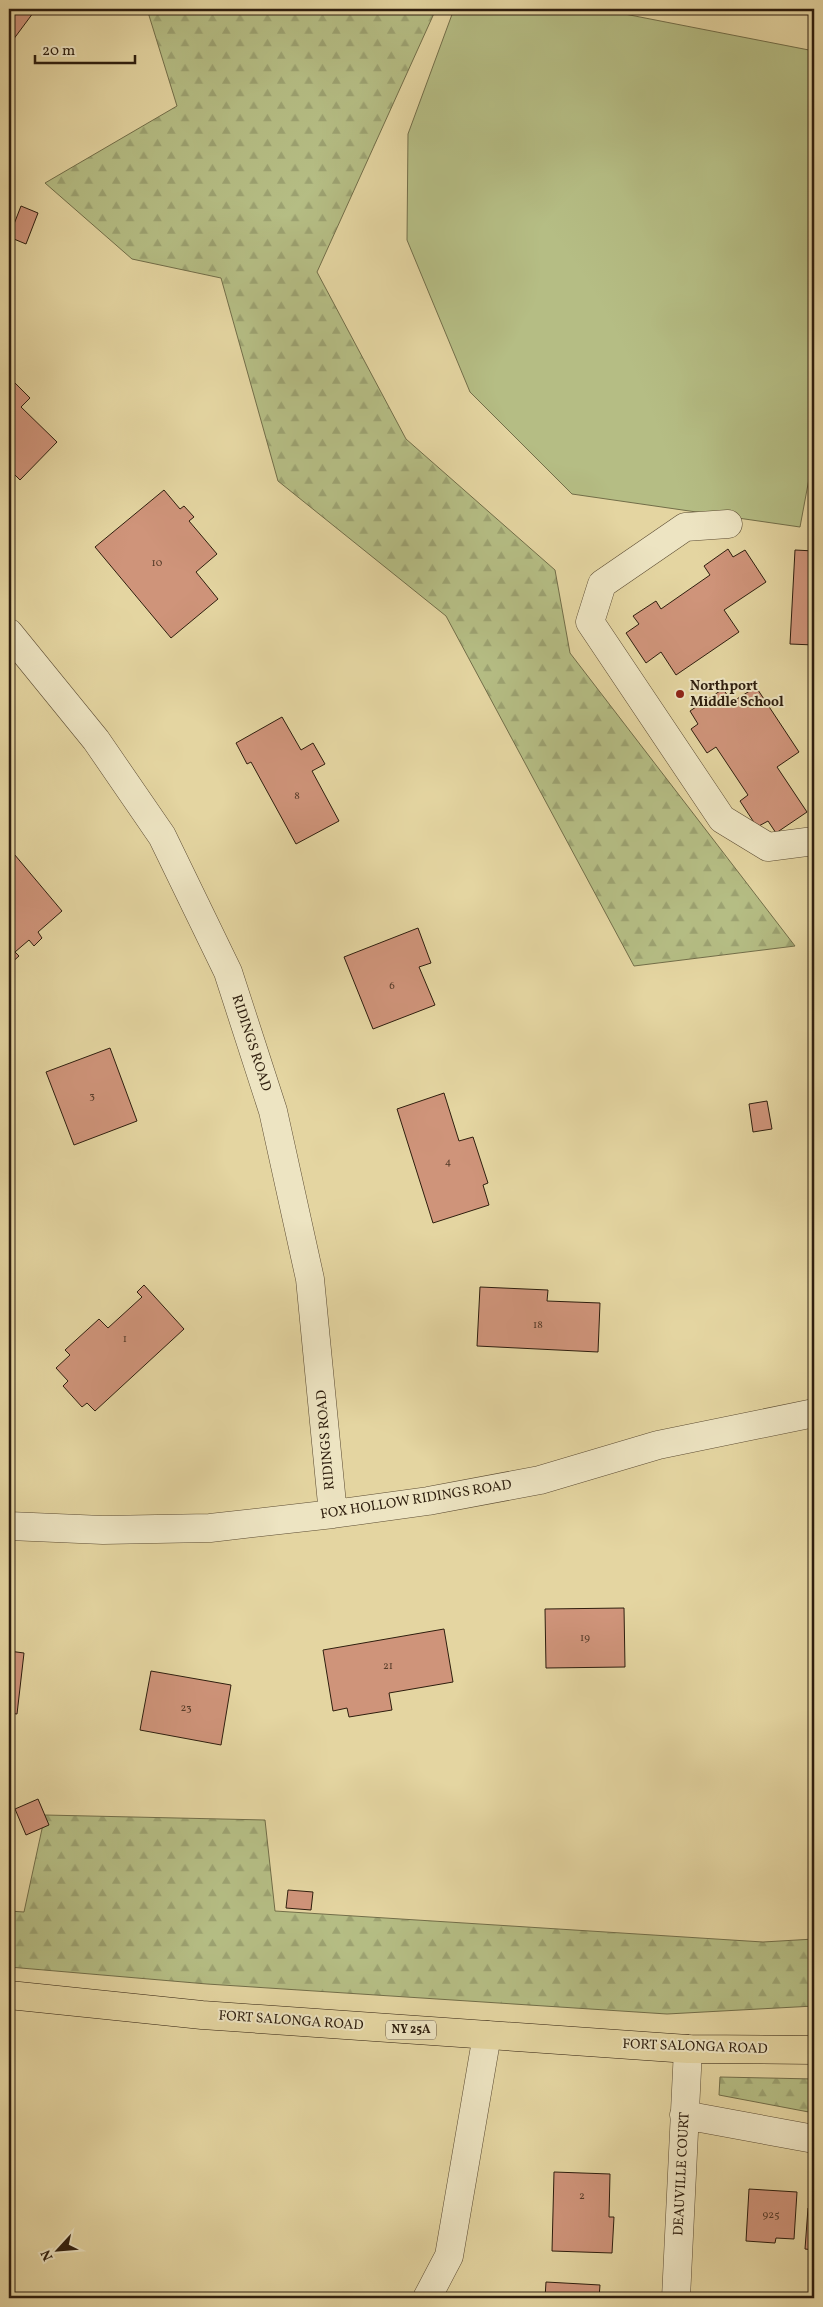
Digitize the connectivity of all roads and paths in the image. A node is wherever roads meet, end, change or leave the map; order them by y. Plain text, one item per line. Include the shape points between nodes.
1 (728, 524) dead end
2 (9, 633) edge
3 (814, 842) edge
4 (814, 1413) edge
5 (333, 1514) junction
6 (9, 1526) edge
7 (9, 1995) edge
8 (487, 2035) junction
9 (688, 2049) junction
10 (814, 2050) edge
11 (684, 2115) junction
12 (814, 2139) edge
13 (427, 2298) edge
14 (676, 2298) edge

1 - 3 street via 685,527 602,584 590,622 722,819 768,847
2 - 5 street, RIDINGS ROAD via 96,740 162,836 228,972 273,1111 310,1279
4 - 5 street, FOX HOLLOW RIDINGS ROAD via 658,1445 540,1480 428,1501
5 - 6 street, FOX HOLLOW RIDINGS ROAD via 210,1528 103,1530
7 - 8 main road, FORT SALONGA ROAD / NY 25A via 202,2015
8 - 9 main road, FORT SALONGA ROAD / NY 25A
8 - 13 street via 449,2256
9 - 10 main road, FORT SALONGA ROAD / NY 25A
9 - 11 street, DEAUVILLE COURT
11 - 12 street
11 - 14 street, DEAUVILLE COURT

